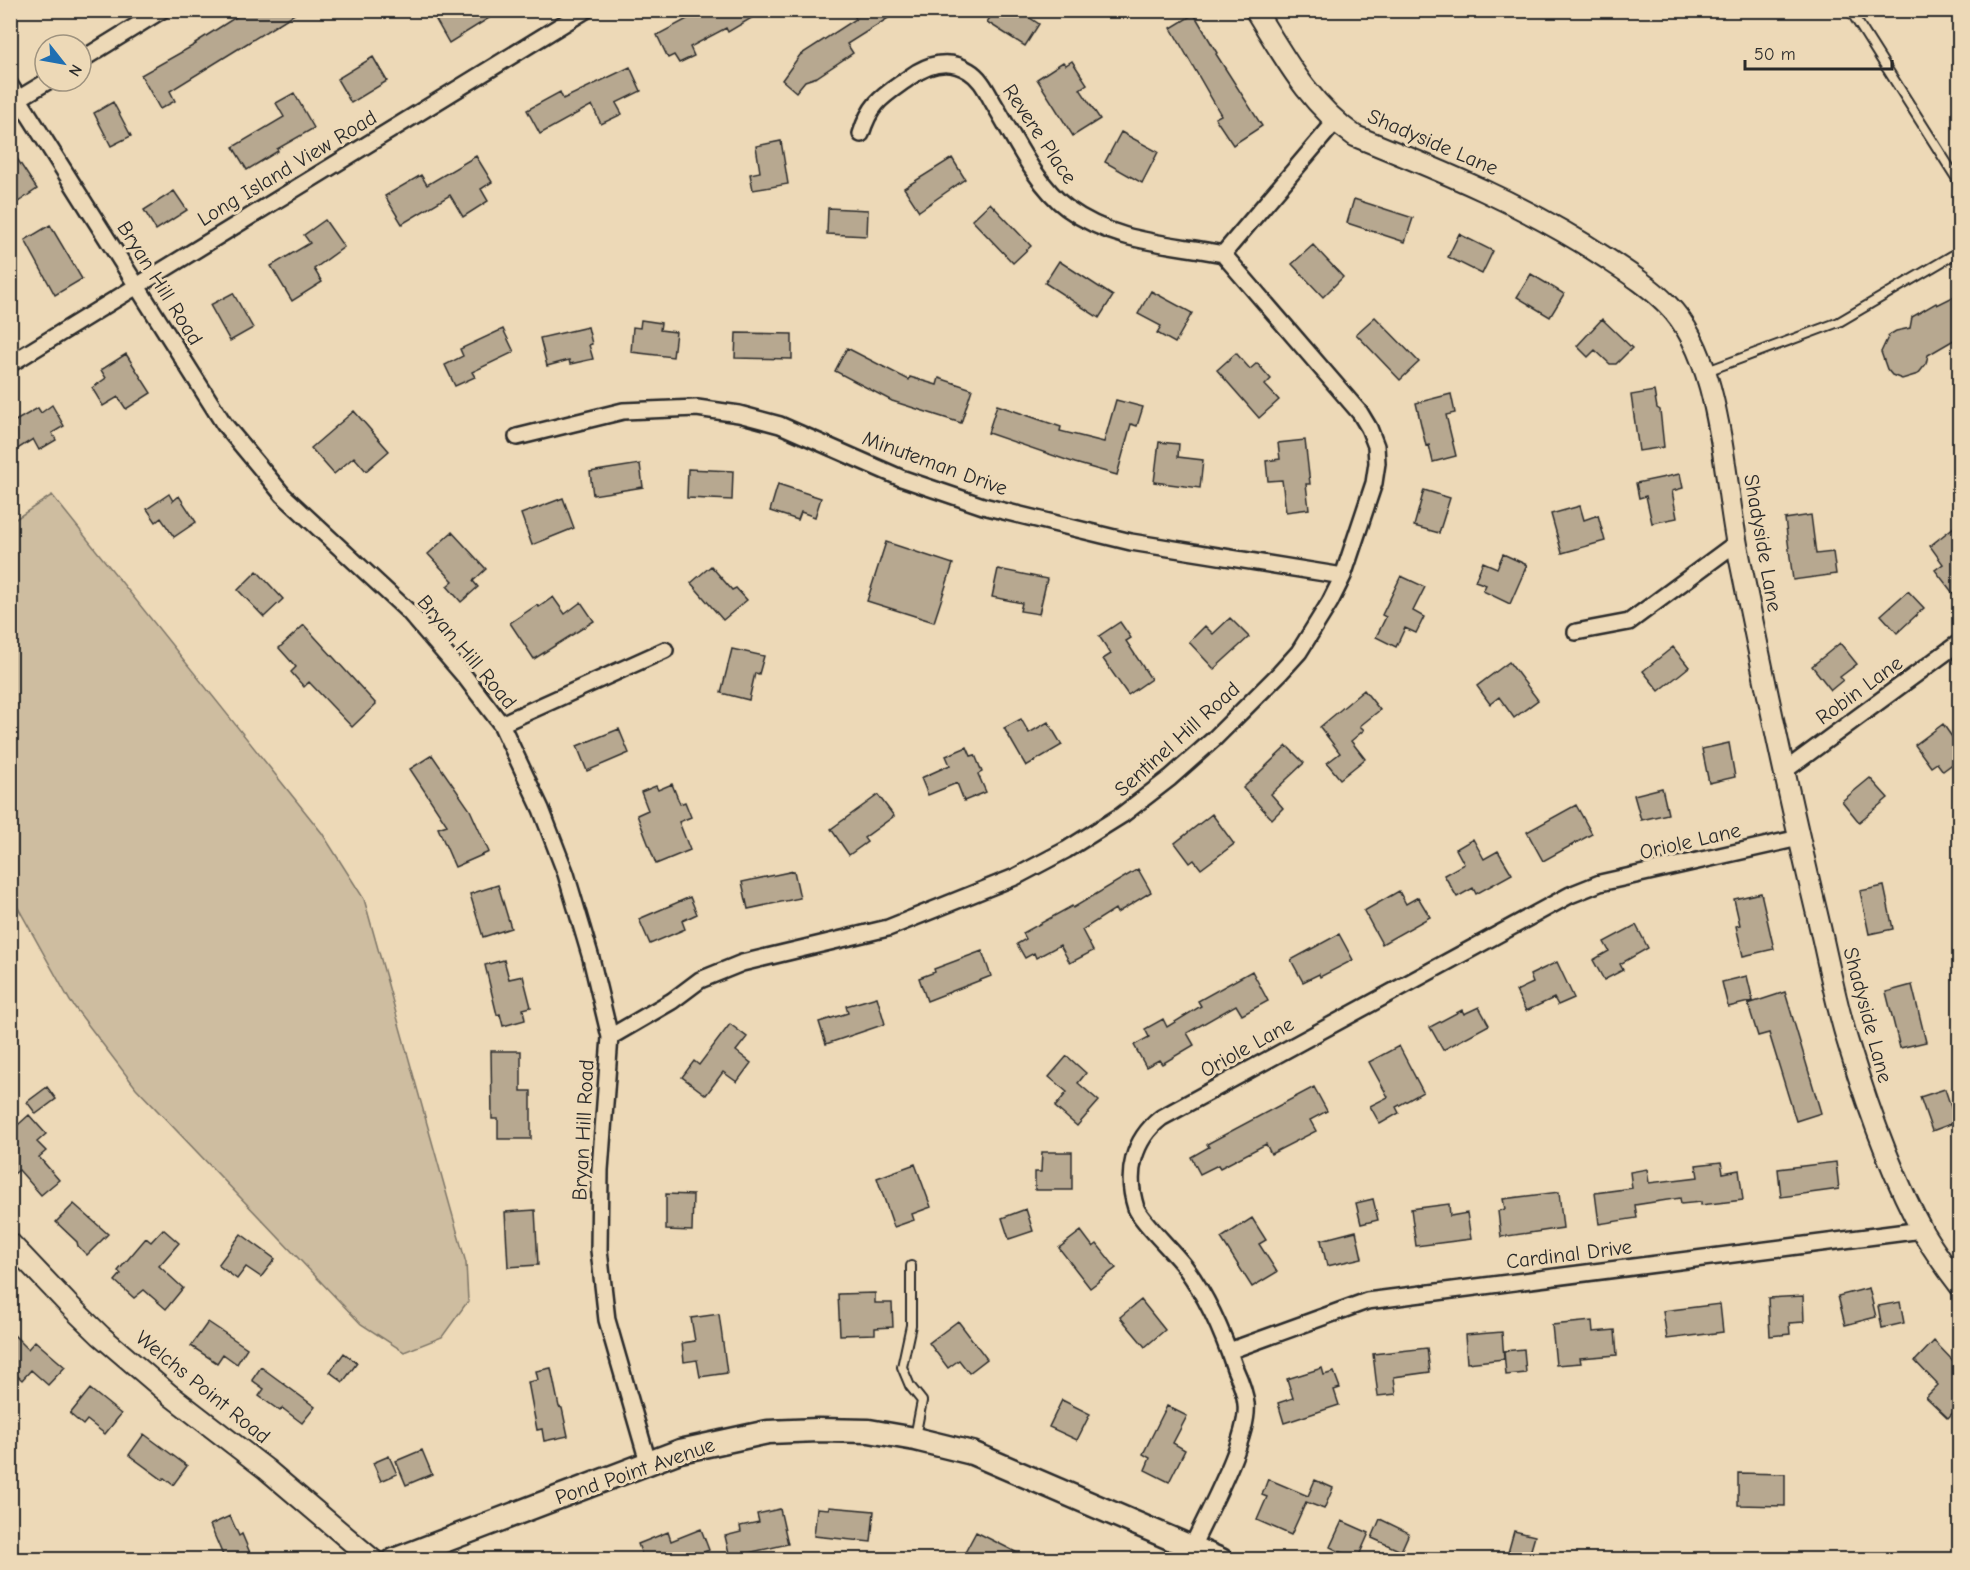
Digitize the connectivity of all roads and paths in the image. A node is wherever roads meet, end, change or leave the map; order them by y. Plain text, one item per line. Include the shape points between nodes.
1 (162, 10) edge
2 (586, 10) edge
3 (1256, 10) edge
4 (1850, 10) edge
5 (93, 53) edge
6 (10, 85) edge
7 (33, 90) edge
8 (15, 101) edge
9 (1335, 122) junction
10 (861, 134) dead end
11 (1959, 184) edge
12 (1959, 251) edge
13 (1224, 254) junction
14 (137, 285) junction
15 (10, 364) edge
16 (1707, 371) junction
17 (517, 437) dead end
18 (1736, 543) junction
19 (1343, 576) junction
20 (1576, 632) dead end
21 (1959, 642) edge
22 (665, 650) dead end
23 (501, 724) junction
24 (1783, 772) junction
25 (1799, 838) junction
26 (610, 1037) junction
27 (1922, 1230) junction
28 (10, 1243) edge
29 (911, 1266) dead end
30 (1959, 1286) edge
31 (1229, 1351) junction
32 (915, 1439) junction
33 (648, 1462) junction
34 (1192, 1547) junction
35 (374, 1560) edge
36 (394, 1560) edge
37 (1221, 1560) edge

1 - 5 street
2 - 14 street, Long Island View Road
3 - 9 street, Shadyside Lane via 1315,102
4 - 11 lane
6 - 8 street, Bryan Hill Road
7 - 8 street
8 - 14 street, Bryan Hill Road
9 - 13 street
9 - 16 street, Shadyside Lane via 1355,136 1504,199 1611,261 1669,306 1694,340
10 - 13 street, Revere Place via 877,100 919,70 946,63 961,66 979,80 1048,190 1074,213 1126,237
12 - 16 lane via 1839,322
13 - 19 street, Sentinel Hill Road via 1360,413 1373,436 1377,463 1374,483
14 - 15 street, Long Island View Road
14 - 23 street, Bryan Hill Road via 224,424 283,495 410,613
16 - 18 street, Shadyside Lane
17 - 19 street, Minuteman Drive via 623,411 697,408 739,414 780,425 902,478 983,506 1131,542
18 - 20 street via 1629,622
18 - 24 street, Shadyside Lane
19 - 26 street, Sentinel Hill Road via 1315,628 1280,673 1215,738 1122,815 1015,877 888,928 721,970
21 - 24 street, Robin Lane
22 - 23 street
23 - 26 street, Bryan Hill Road via 566,874
24 - 25 street, Shadyside Lane
25 - 27 street, Shadyside Lane via 1848,1043 1869,1108
25 - 31 street, Oriole Lane via 1600,884 1570,895 1153,1124 1138,1144 1131,1168 1137,1210 1185,1267 1210,1307
26 - 33 street, Bryan Hill Road via 600,1170 599,1250 606,1320
27 - 30 street, Shadyside Lane
27 - 31 street, Cardinal Drive via 1366,1301
28 - 35 street, Welchs Point Road via 101,1336
29 - 32 lane via 911,1325 902,1366 922,1401
31 - 34 street, Oriole Lane via 1244,1391 1245,1427
32 - 33 main road, Pond Point Avenue via 869,1431 768,1432
32 - 34 main road, Pond Point Avenue via 972,1453
33 - 36 main road, Pond Point Avenue
34 - 37 main road, Pond Point Avenue

